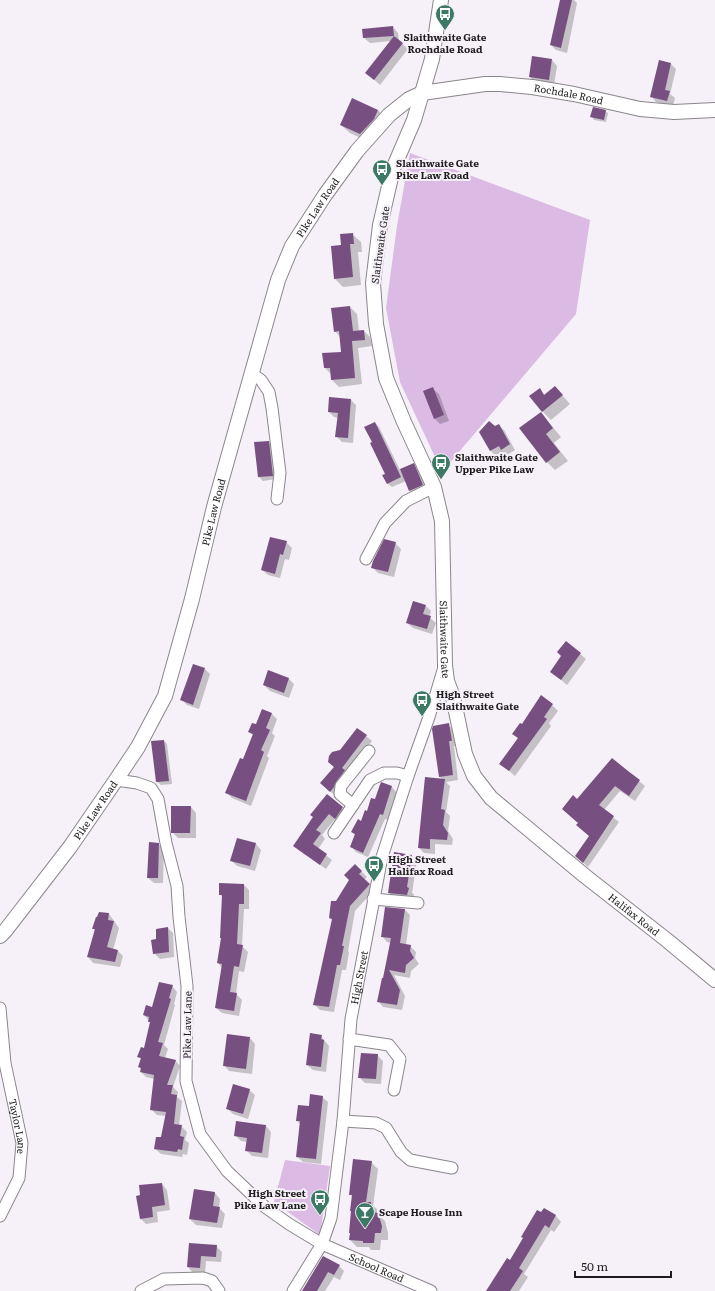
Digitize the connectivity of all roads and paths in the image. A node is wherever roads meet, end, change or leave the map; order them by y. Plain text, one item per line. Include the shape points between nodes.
1 (441, 0) edge
2 (422, 93) junction
3 (715, 110) edge
4 (251, 373) junction
5 (434, 487) junction
6 (277, 499) dead end
7 (366, 559) dead end
8 (445, 665) junction
9 (370, 751) dead end
10 (408, 776) junction
11 (116, 780) junction
12 (353, 805) junction
13 (334, 833) dead end
14 (552, 849) joint
15 (373, 899) junction
16 (418, 903) dead end
17 (0, 936) edge
18 (715, 980) edge
19 (0, 1008) edge
20 (349, 1039) junction
21 (394, 1090) dead end
22 (343, 1121) junction
23 (452, 1168) dead end
24 (0, 1216) edge
25 (322, 1244) junction
26 (141, 1291) edge
27 (219, 1291) edge
28 (293, 1291) edge
29 (431, 1291) edge

1 - 2 street, Slaithwaite Gate via 432,59
2 - 3 street, Rochdale Road via 500,84 574,94 640,109 674,112
2 - 4 street, Pike Law Road via 409,99 389,115 357,151 292,246 278,280
2 - 5 street, Slaithwaite Gate via 414,120 393,169 380,225 374,283 376,324 386,378
4 - 6 street via 261,380 269,392 280,474
4 - 11 street, Pike Law Road via 165,696 138,747
5 - 7 street via 406,501 385,523
5 - 8 street, Slaithwaite Gate via 442,521
8 - 10 street, High Street
8 - 14 street, Slaithwaite Gate via 465,754 474,776 491,798
9 - 12 street via 341,786 340,794
10 - 12 street via 384,772 370,780
10 - 15 street, High Street via 382,857
11 - 17 street, Pike Law Road via 70,846
11 - 25 street, Pike Law Lane via 151,788 158,799 177,886 187,986 186,1081 200,1134 227,1171 265,1207
12 - 13 street
14 - 18 street, Halifax Road
15 - 16 street
15 - 20 street, High Street
19 - 24 street, Taylor Lane via 5,1063 22,1143 19,1178
20 - 21 street via 389,1045 400,1058
20 - 22 street, High Street
22 - 23 street via 376,1123 386,1128 401,1152 410,1160
22 - 25 street, High Street via 331,1218
25 - 28 street, High Street
25 - 29 street, School Road
26 - 27 street via 164,1279 203,1278 212,1281

